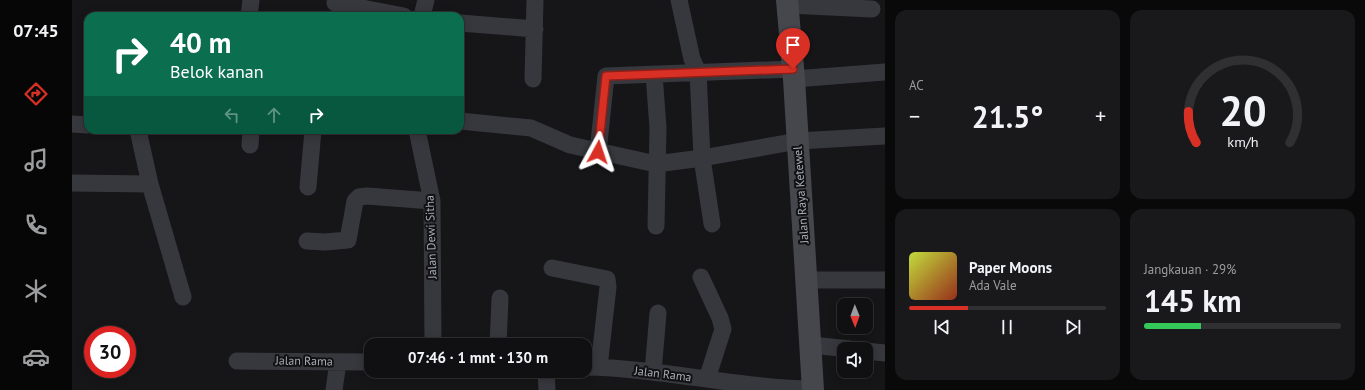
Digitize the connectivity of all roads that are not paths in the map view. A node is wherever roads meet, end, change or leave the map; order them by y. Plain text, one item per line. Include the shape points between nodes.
1 (251, 0) edge
2 (426, 0) edge
3 (535, 0) edge
4 (679, 0) edge
5 (335, 3) dead end
6 (788, 3) edge
7 (872, 9) dead end
8 (250, 12) edge
9 (383, 12) edge
10 (423, 12) edge
11 (464, 22) edge
12 (535, 29) junction
13 (698, 72) junction
14 (885, 72) edge
15 (654, 74) junction
16 (793, 74) junction
17 (533, 79) dead end
18 (464, 121) edge
19 (72, 124) edge
20 (84, 125) edge
21 (139, 134) edge
22 (313, 134) edge
23 (418, 134) edge
24 (885, 136) edge
25 (798, 141) junction
26 (598, 152) junction
27 (702, 158) junction
28 (656, 164) junction
29 (72, 183) edge
30 (150, 184) junction
31 (308, 187) dead end
32 (432, 201) junction
33 (712, 224) dead end
34 (656, 226) dead end
35 (308, 241) dead end
36 (552, 268) dead end
37 (701, 277) dead end
38 (807, 280) junction
39 (885, 280) edge
40 (182, 297) dead end
41 (500, 298) dead end
42 (658, 313) dead end
43 (433, 338) edge
44 (498, 338) edge
45 (811, 345) junction
46 (837, 348) edge
47 (873, 352) edge
48 (885, 353) edge
49 (237, 360) dead end
50 (338, 362) junction
51 (364, 362) edge
52 (592, 367) edge
53 (653, 372) junction
54 (546, 378) edge
55 (707, 380) junction
56 (334, 390) edge
57 (547, 390) edge
58 (813, 390) edge

1 - 8 street
2 - 10 street
3 - 12 street
4 - 13 street via 692,59
5 - 9 street
6 - 7 street
6 - 16 main road, Jalan Raya Ketewel
11 - 12 street
12 - 17 street
13 - 15 street
13 - 16 street
13 - 27 street
14 - 16 street
15 - 26 street via 605,77
15 - 28 street via 658,128
16 - 25 main road, Jalan Raya Ketewel
18 - 26 street via 531,128
19 - 20 street
21 - 30 street
22 - 31 street
23 - 32 street, Jalan Dewi Sitha
24 - 25 street
25 - 27 street
25 - 38 main road, Jalan Raya Ketewel
26 - 28 street
27 - 28 street
27 - 33 street
28 - 34 street
29 - 30 street
30 - 40 street
32 - 35 street via 359,197 355,201 348,240
32 - 43 street, Jalan Dewi Sitha
36 - 52 street via 607,278 608,287
37 - 55 street via 723,329
38 - 39 street
38 - 45 main road, Jalan Raya Ketewel
41 - 44 street
42 - 53 street
45 - 46 street
45 - 58 main road, Jalan Raya Ketewel
47 - 48 street
49 - 50 street, Jalan Rama
50 - 51 street, Jalan Rama
50 - 56 street
52 - 53 street, Jalan Rama
53 - 55 street, Jalan Rama
54 - 57 street
55 - 58 street, Jalan Rama

